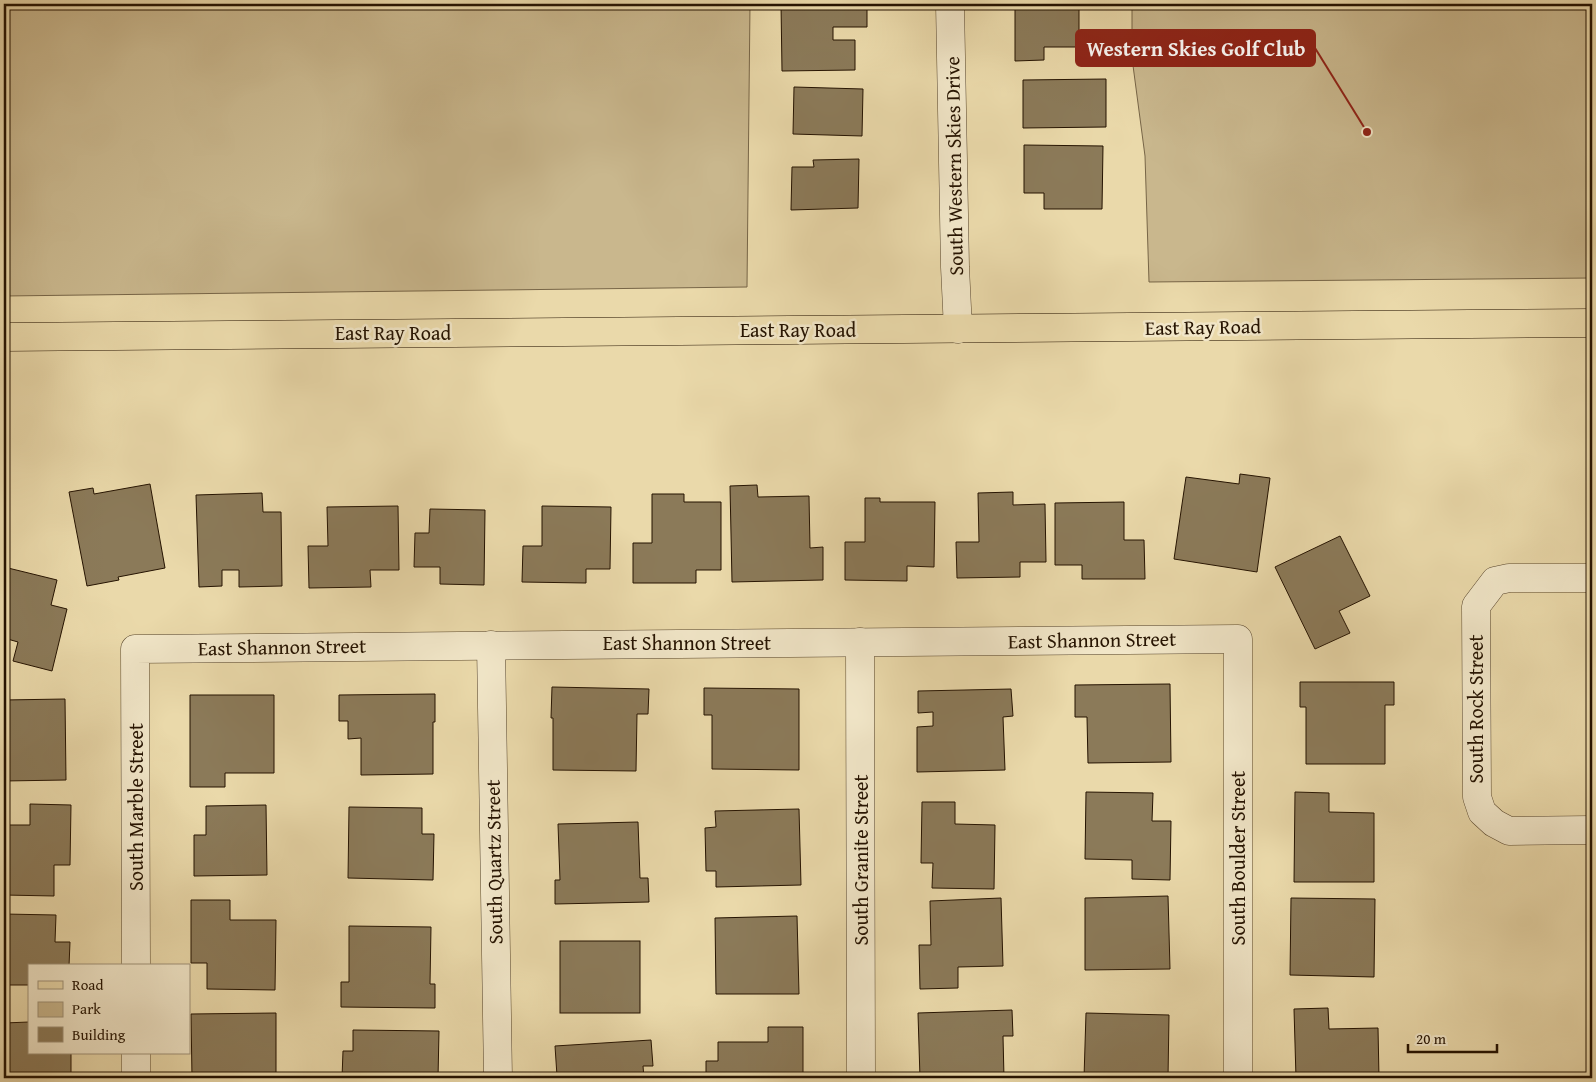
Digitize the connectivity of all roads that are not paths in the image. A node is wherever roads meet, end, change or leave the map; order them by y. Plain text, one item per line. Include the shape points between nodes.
1 (950, 4) edge
2 (1592, 323) edge
3 (958, 329) junction
4 (4, 336) edge
5 (1592, 578) edge
6 (1238, 639) joint
7 (860, 642) junction
8 (491, 645) junction
9 (135, 649) joint
10 (1592, 830) edge
11 (136, 964) edge
12 (136, 1054) edge
13 (136, 1078) edge
14 (498, 1078) edge
15 (861, 1078) edge
16 (1238, 1078) edge

1 - 3 street, South Western Skies Drive
2 - 3 main road, East Ray Road
3 - 4 main road, East Ray Road
5 - 10 street, South Rock Street via 1509,578 1495,581 1476,606 1477,797 1482,812 1509,830
6 - 7 street, East Shannon Street
6 - 16 street, South Boulder Street
7 - 8 street, East Shannon Street
7 - 15 street, South Granite Street
8 - 9 street, East Shannon Street
8 - 14 street, South Quartz Street
9 - 11 street, South Marble Street
12 - 13 street

